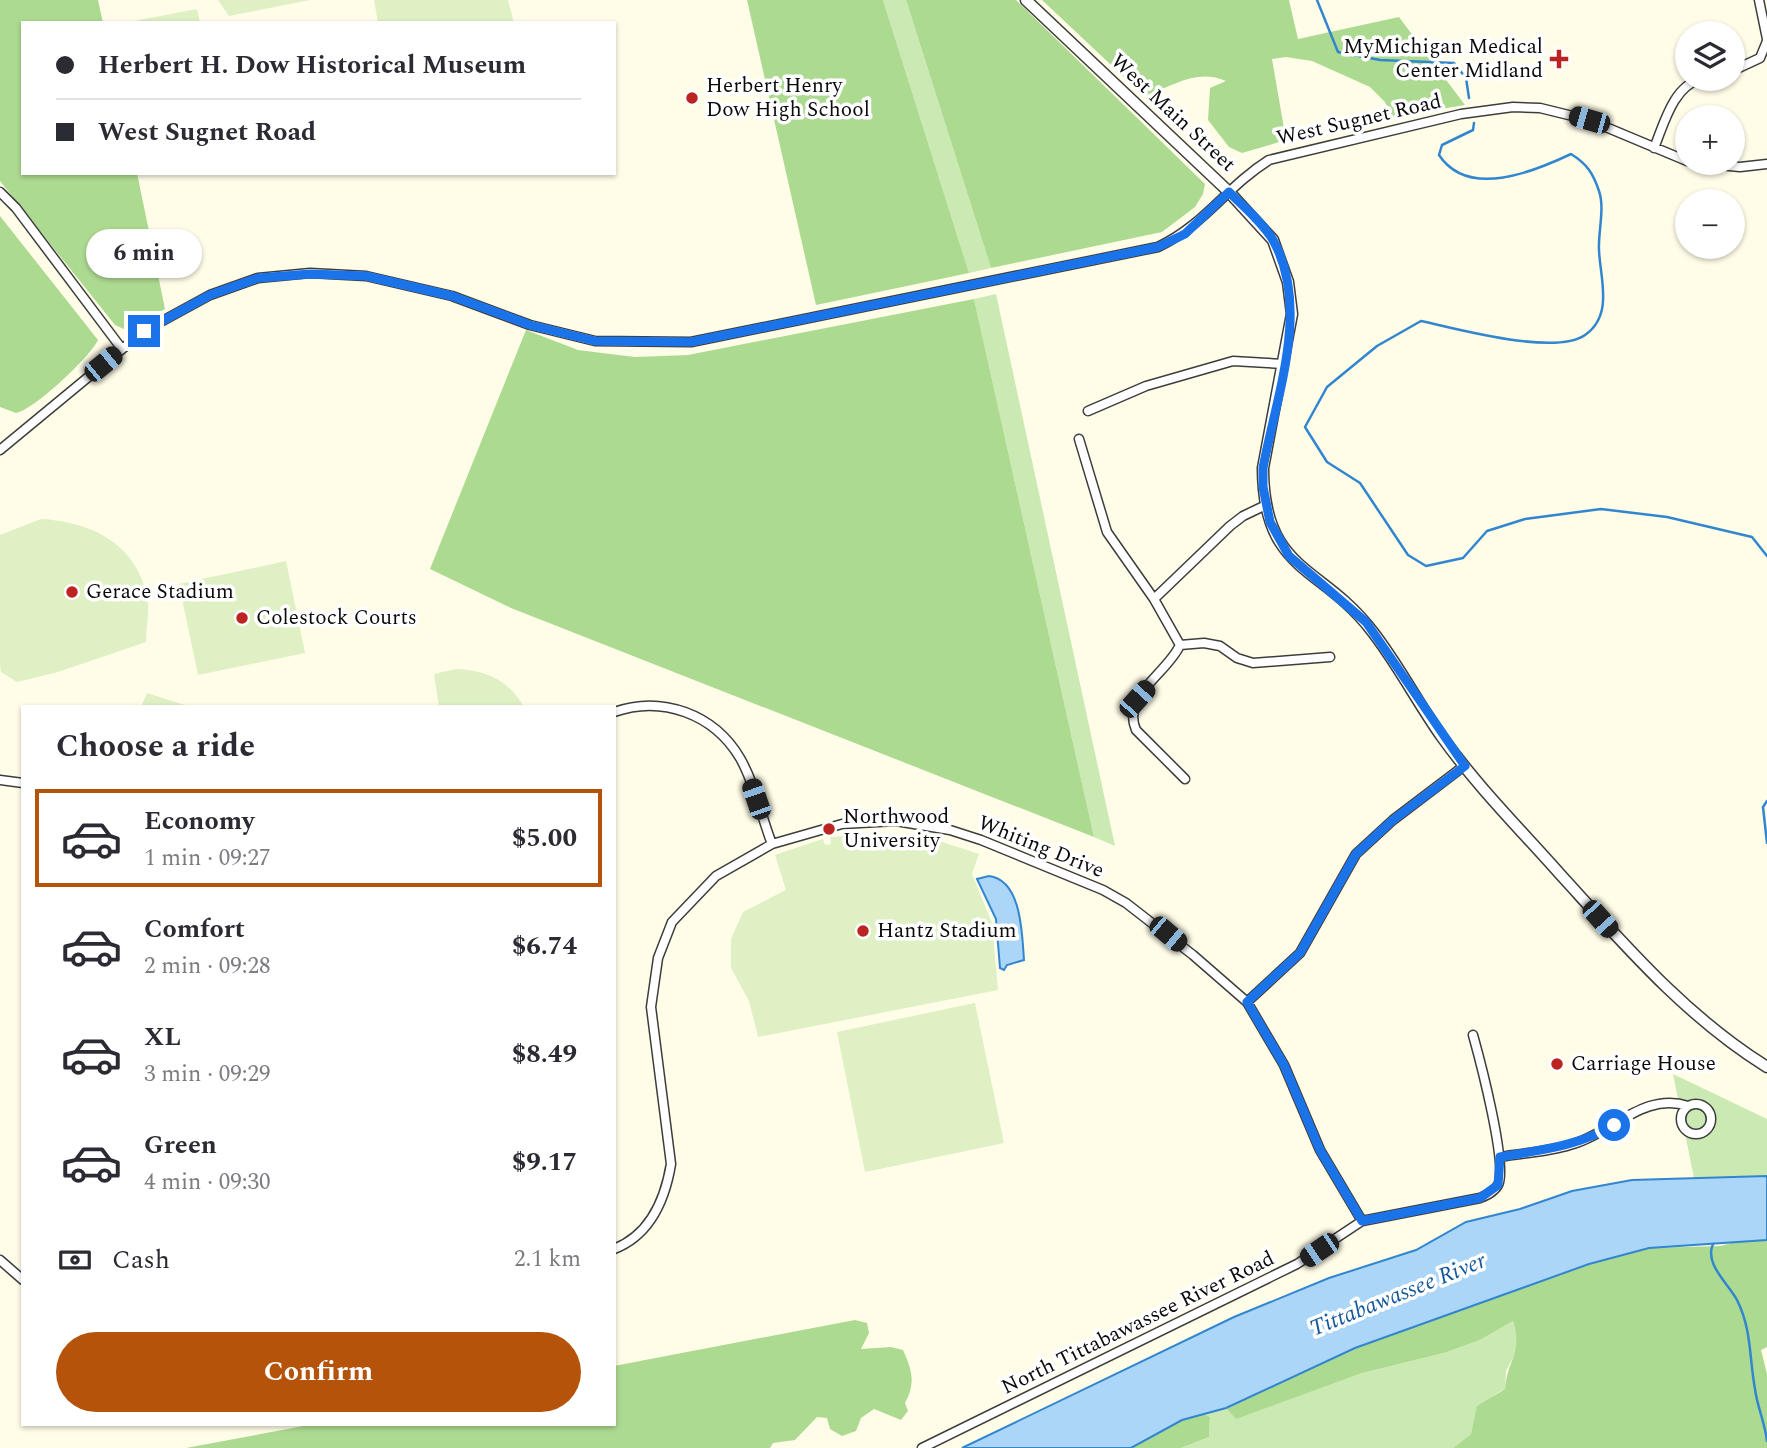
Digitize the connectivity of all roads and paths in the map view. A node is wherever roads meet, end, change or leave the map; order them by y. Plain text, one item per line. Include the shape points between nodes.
1 (1026, 0) edge
2 (1759, 0) edge
3 (1767, 40) edge
4 (1745, 65) edge
5 (1680, 91) edge
6 (1654, 148) junction
7 (1675, 156) edge
8 (1767, 164) edge
9 (1745, 166) edge
10 (0, 192) edge
11 (1229, 192) junction
12 (122, 349) junction
13 (1283, 364) junction
14 (1088, 411) dead end
15 (1079, 439) dead end
16 (0, 450) edge
17 (1266, 505) junction
18 (1154, 599) junction
19 (1180, 645) junction
20 (1330, 657) dead end
21 (616, 712) edge
22 (1465, 766) junction
23 (1185, 779) dead end
24 (0, 780) edge
25 (21, 783) edge
26 (772, 844) junction
27 (1247, 1002) junction
28 (1474, 1035) dead end
29 (1767, 1067) edge
30 (1689, 1106) dead end
31 (1500, 1157) junction
32 (1362, 1221) junction
33 (616, 1248) edge
34 (0, 1260) edge
35 (21, 1278) edge
36 (922, 1448) edge

1 - 11 street, West Main Street
2 - 3 street
3 - 4 street via 1760,58
5 - 6 street
6 - 7 street, West Sugnet Road
6 - 11 street, West Sugnet Road via 1560,112 1489,109 1269,160
8 - 9 street
10 - 12 street
11 - 12 street, West Sugnet Road via 1185,234 1158,247 691,342 595,341 530,325 439,293 366,276 310,274 258,278 210,295 167,316
11 - 13 street, West Main Street via 1265,228 1284,267 1292,314
12 - 16 street, West Sugnet Road
13 - 14 street via 1233,361 1146,386
13 - 17 street, West Main Street via 1263,468
15 - 18 street via 1107,532
17 - 18 street via 1230,526
17 - 22 street, West Main Street via 1289,556 1366,622
18 - 19 street
19 - 20 street via 1220,646 1253,663
19 - 23 street via 1137,699 1132,719 1136,730
21 - 26 street via 665,706 695,715 713,729 739,757
22 - 27 street via 1356,854 1300,953
22 - 29 street, West Main Street via 1641,963 1696,1013
24 - 25 street
26 - 27 street, Whiting Drive via 818,828 869,821 923,824 971,836 1126,903
26 - 33 street, Whiting Drive via 734,863 701,889 672,922 664,940 651,1007 671,1164 667,1190 637,1236
27 - 32 street, Whiting Drive via 1284,1065 1320,1150
28 - 31 street
30 - 31 street via 1673,1101 1653,1103 1593,1138
31 - 32 street, North Tittabawassee River Road via 1498,1185 1480,1198
32 - 36 street, North Tittabawassee River Road via 1297,1264
34 - 35 street

